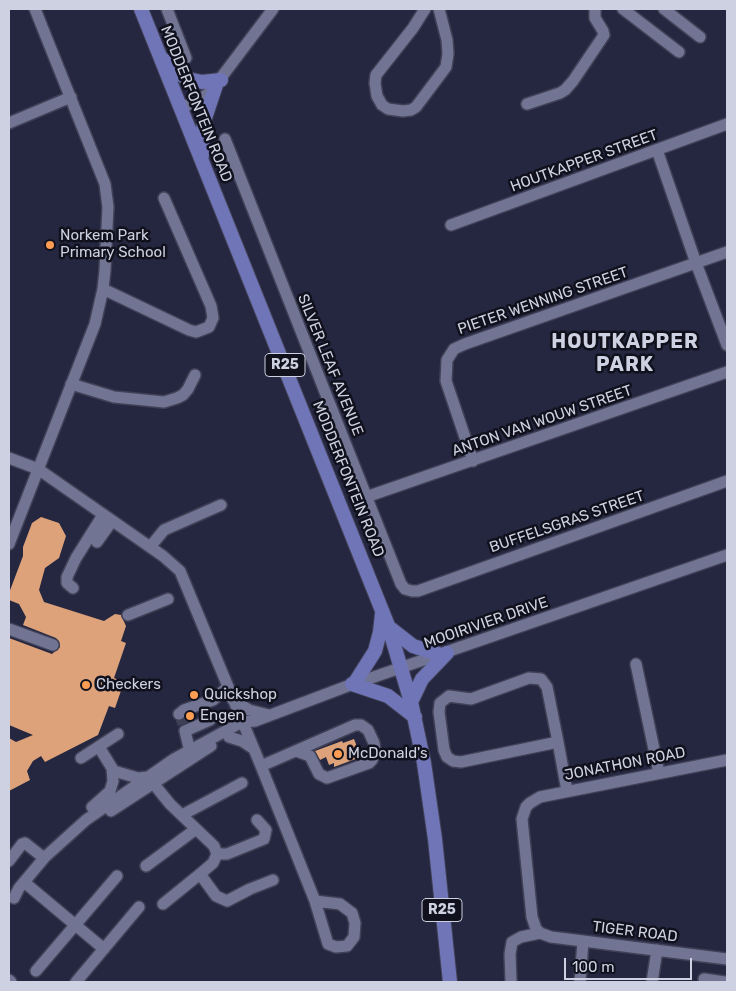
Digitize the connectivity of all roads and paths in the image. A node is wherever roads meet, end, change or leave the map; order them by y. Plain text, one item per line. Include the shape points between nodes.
1 (35, 9) edge
2 (141, 9) edge
3 (167, 9) edge
4 (273, 9) edge
5 (424, 9) edge
6 (439, 9) edge
7 (595, 9) edge
8 (623, 9) edge
9 (664, 9) edge
10 (700, 37) dead end
11 (679, 52) dead end
12 (160, 56) junction
13 (186, 58) dead end
14 (219, 82) junction
15 (71, 98) junction
16 (527, 104) dead end
17 (180, 108) junction
18 (9, 123) edge
19 (727, 124) edge
20 (225, 140) dead end
21 (657, 150) junction
22 (203, 164) junction
23 (164, 198) dead end
24 (451, 225) dead end
25 (727, 252) edge
26 (696, 263) junction
27 (103, 289) junction
28 (727, 345) edge
29 (727, 372) edge
30 (195, 375) dead end
31 (71, 384) junction
32 (9, 458) edge
33 (473, 462) junction
34 (38, 469) junction
35 (727, 481) edge
36 (366, 497) junction
37 (222, 505) dead end
38 (107, 518) junction
39 (9, 544) edge
40 (150, 547) junction
41 (727, 555) edge
42 (73, 588) dead end
43 (418, 590) joint
44 (168, 598) dead end
45 (383, 611) junction
46 (128, 615) dead end
47 (9, 628) edge
48 (390, 628) junction
49 (53, 645) dead end
50 (444, 654) junction
51 (636, 664) dead end
52 (402, 667) junction
53 (353, 684) junction
54 (228, 687) junction
55 (411, 702) junction
56 (235, 703) junction
57 (204, 704) junction
58 (269, 715) junction
59 (415, 717) junction
60 (210, 720) junction
61 (182, 723) junction
62 (244, 726) junction
63 (118, 734) dead end
64 (221, 737) junction
65 (558, 742) junction
66 (99, 747) junction
67 (254, 748) junction
68 (296, 751) junction
69 (190, 754) junction
70 (81, 758) dead end
71 (727, 760) edge
72 (261, 766) junction
73 (113, 769) junction
74 (659, 773) junction
75 (151, 780) junction
76 (242, 783) dead end
77 (567, 791) junction
78 (126, 796) junction
79 (182, 815) junction
80 (257, 820) dead end
81 (196, 829) junction
82 (218, 854) junction
83 (45, 857) junction
84 (9, 860) edge
85 (146, 866) dead end
86 (200, 874) junction
87 (117, 876) dead end
88 (274, 880) dead end
89 (26, 884) junction
90 (12, 895) edge
91 (314, 901) junction
92 (163, 904) dead end
93 (139, 907) dead end
94 (76, 925) junction
95 (540, 933) junction
96 (583, 941) junction
97 (104, 949) junction
98 (657, 950) junction
99 (727, 959) edge
100 (36, 971) dead end
101 (704, 979) dead end
102 (76, 982) edge
103 (450, 982) edge
104 (511, 982) edge
105 (580, 982) edge
106 (652, 982) edge
107 (725, 982) edge

1 - 15 street
2 - 12 main road, MODDERFONTEIN ROAD / R25
3 - 13 street
4 - 14 street
5 - 6 street via 376,75 376,96 388,108 403,112 411,110 446,67 447,40
7 - 16 street via 595,18 604,35 573,81 565,90
8 - 11 street
9 - 10 street
12 - 14 main road via 188,79
12 - 17 main road, MODDERFONTEIN ROAD / R25
14 - 17 street via 206,96
14 - 22 main road via 203,127
15 - 18 street
15 - 27 street via 105,184 108,206
17 - 22 main road, MODDERFONTEIN ROAD / R25
19 - 21 street, HOUTKAPPER STREET
20 - 36 street, SILVER LEAF AVENUE
21 - 24 street, HOUTKAPPER STREET
21 - 26 street
22 - 45 main road, MODDERFONTEIN ROAD / R25
23 - 27 street via 211,306 213,318 209,327 196,332 189,330
25 - 26 street, PIETER WENNING STREET
26 - 28 street
26 - 33 street, PIETER WENNING STREET via 454,349 447,360 446,381
27 - 31 street via 95,324
29 - 33 street, ANTON VAN WOUW STREET
30 - 31 street via 183,395 164,402 114,397
31 - 34 street
32 - 34 street
33 - 36 street, ANTON VAN WOUW STREET
34 - 38 street
34 - 39 street
35 - 43 street, BUFFELSGRAS STREET
36 - 43 street, SILVER LEAF AVENUE via 401,584 408,590
37 - 40 street via 164,530
38 - 40 street
38 - 42 street via 76,558 67,578 67,583
40 - 54 street via 180,571
41 - 50 street, MOOIRIVIER DRIVE
44 - 46 street
45 - 48 main road, MODDERFONTEIN ROAD / R25
45 - 53 main road via 375,651
47 - 49 street
48 - 50 main road via 413,646
48 - 52 main road, MODDERFONTEIN ROAD / R25
50 - 52 street, MOOIRIVIER DRIVE
50 - 55 main road via 422,679
51 - 74 street
52 - 53 street, MOOIRIVIER DRIVE
52 - 55 main road, MODDERFONTEIN ROAD / R25
53 - 58 street, MOOIRIVIER DRIVE
53 - 59 main road via 388,696
54 - 56 street
54 - 57 street
55 - 59 main road, MODDERFONTEIN ROAD / R25
56 - 58 street
56 - 62 street
56 - 64 street via 230,722
57 - 60 street
57 - 61 street via 184,710
58 - 62 street, MOOIRIVIER DRIVE
59 - 103 main road, MODDERFONTEIN ROAD / R25 via 429,791
60 - 61 street
60 - 64 street
61 - 69 street
62 - 64 street, MOOIRIVIER DRIVE
62 - 67 street
63 - 66 street
64 - 67 street via 242,740
64 - 69 street, MOOIRIVIER DRIVE
65 - 65 street via 457,762 450,760 444,750 439,707 445,698 470,699 537,677 544,680 547,687
65 - 77 street
66 - 70 street
66 - 73 street
67 - 72 street
68 - 68 street via 355,724 368,730 375,751 368,763 327,778 319,774 308,754
68 - 72 street
69 - 75 street, MOOIRIVIER DRIVE
71 - 74 street, JONATHON ROAD
72 - 91 street
73 - 75 street
73 - 78 street
73 - 83 street via 110,791 74,822 50,847
74 - 77 street, JONATHON ROAD
75 - 78 street, MOOIRIVIER DRIVE
75 - 79 street
76 - 79 street
77 - 95 street, JONATHON ROAD via 540,797 523,812 532,918
78 - 83 street, MOOIRIVIER DRIVE via 72,830
78 - 89 street, MOOIRIVIER DRIVE via 77,835
79 - 81 street
80 - 82 street via 266,830 264,839 227,854
81 - 82 street
81 - 85 street
82 - 86 street
83 - 84 street via 22,844
83 - 89 street, MOOIRIVIER DRIVE
86 - 88 street via 216,896 227,901
86 - 92 street
87 - 94 street
89 - 90 street, MOOIRIVIER DRIVE via 19,896
89 - 94 street
91 - 91 street via 340,904 352,913 356,923 354,937 347,946 328,944
93 - 97 street
94 - 97 street
94 - 100 street
95 - 96 street, TIGER ROAD
95 - 104 street via 512,942
96 - 98 street, TIGER ROAD
96 - 105 street
97 - 102 street
98 - 99 street, TIGER ROAD
98 - 106 street
101 - 107 street

